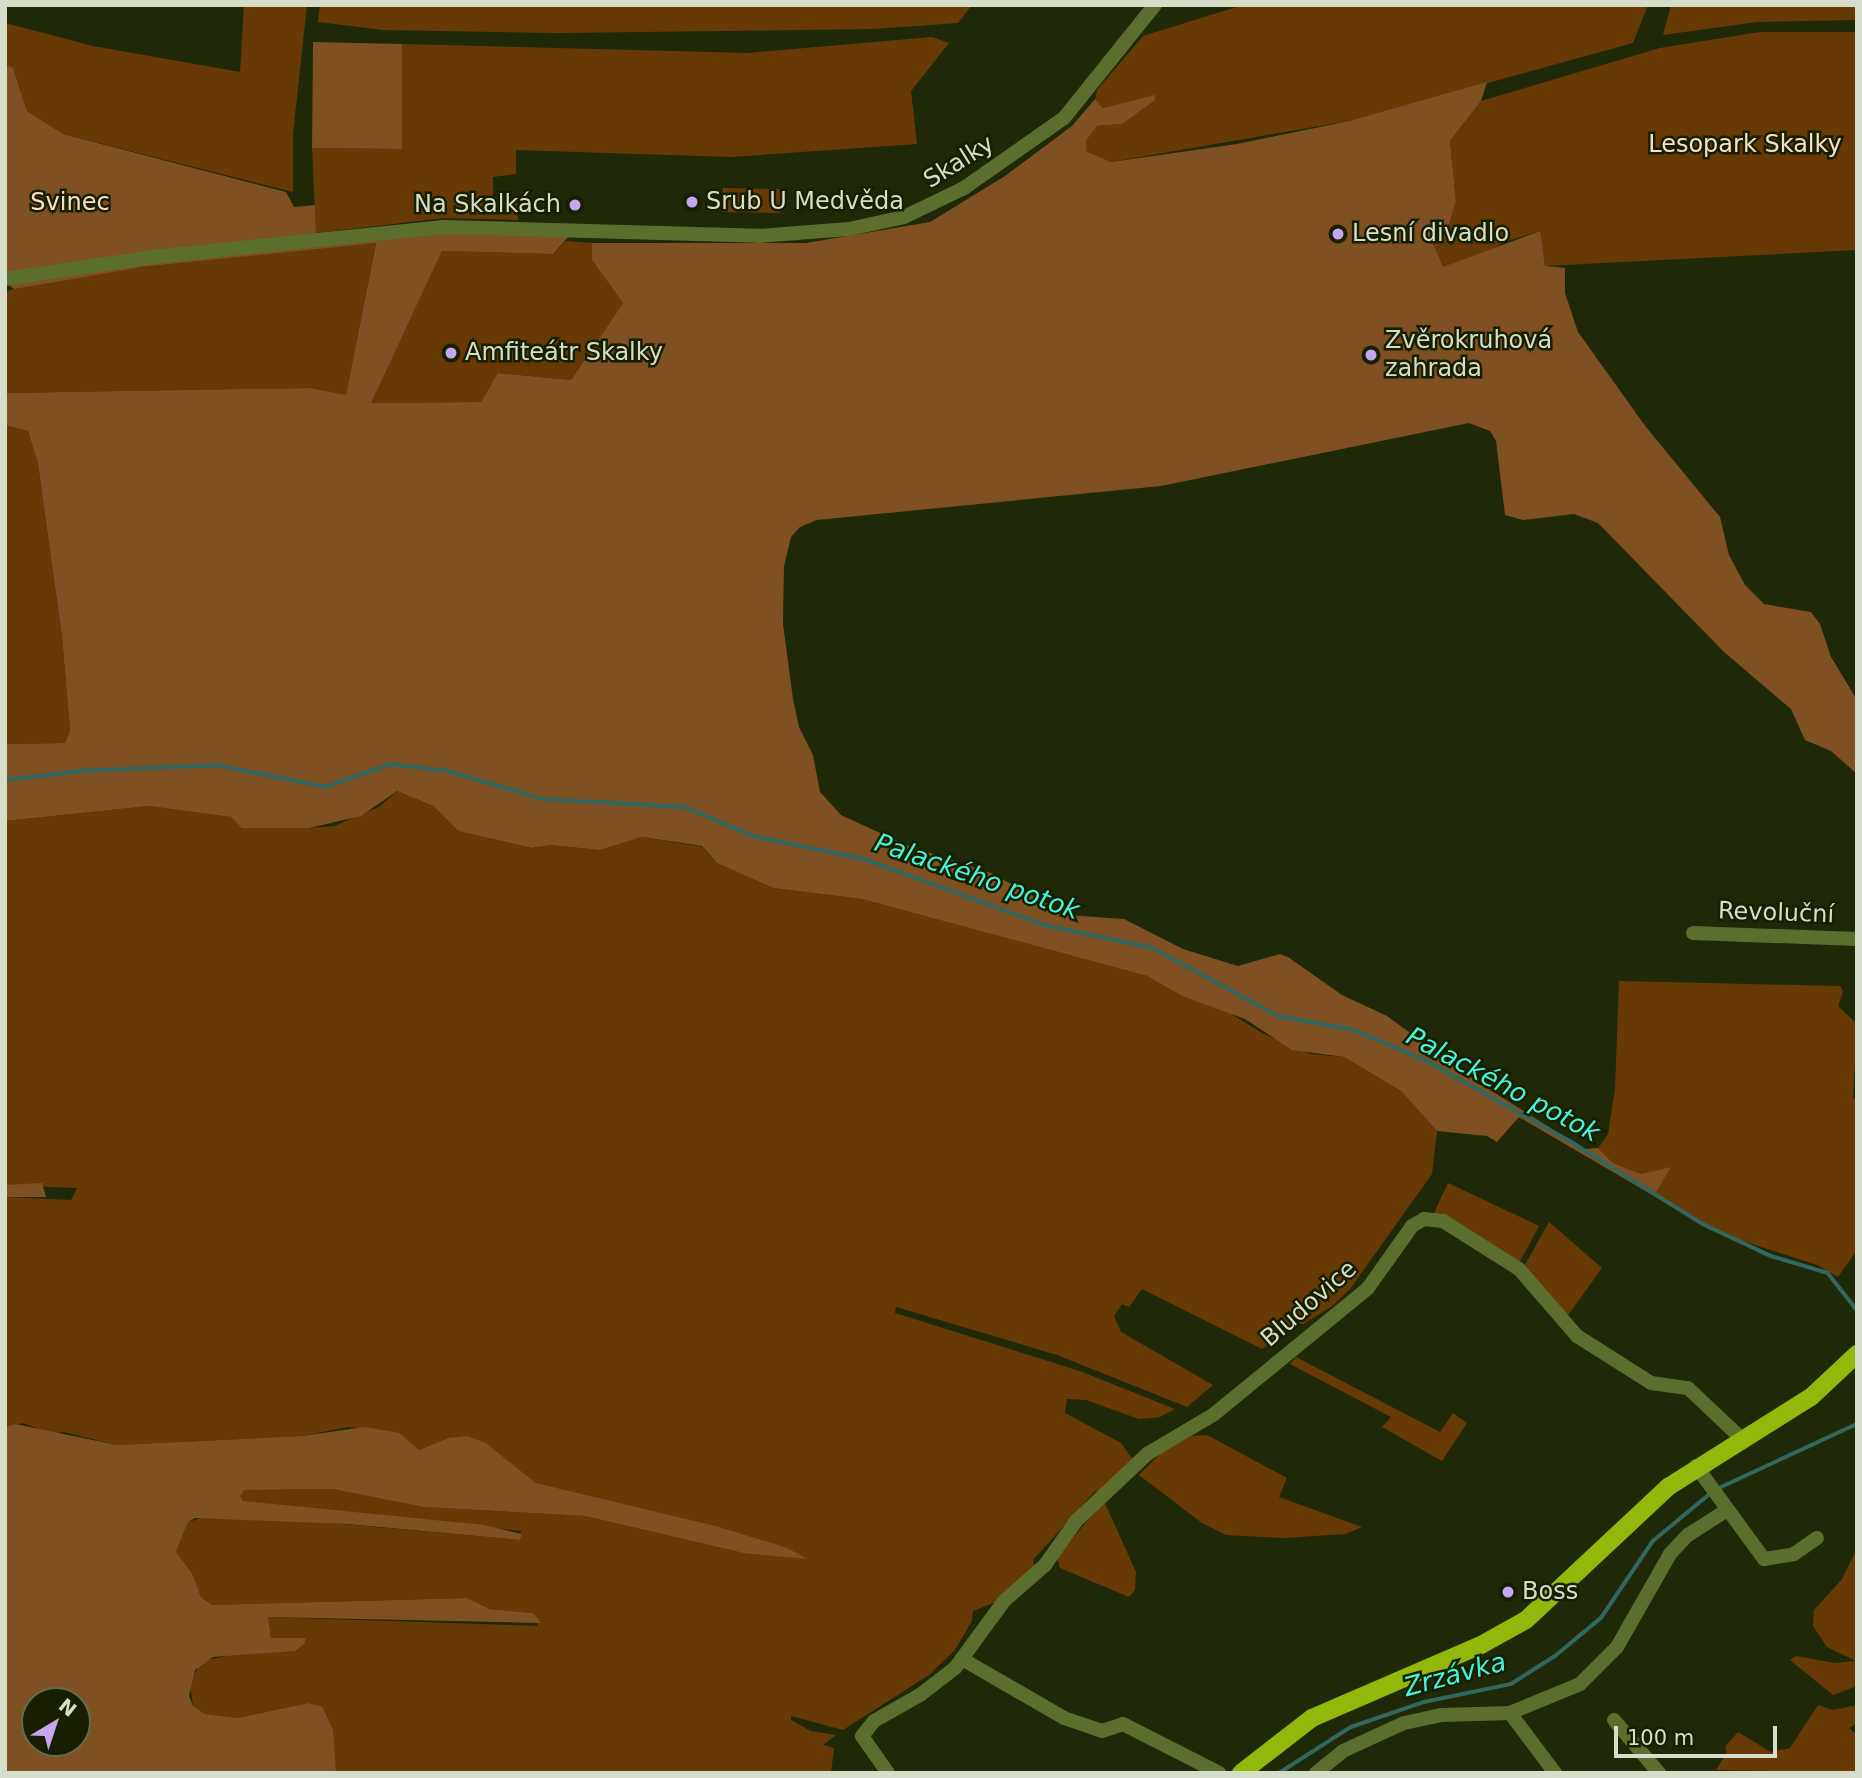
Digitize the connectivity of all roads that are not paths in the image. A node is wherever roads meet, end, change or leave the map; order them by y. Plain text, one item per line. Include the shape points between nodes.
1 (1155, 5) edge
2 (5, 279) edge
3 (1693, 933) dead end
4 (1857, 939) edge
5 (1857, 1354) edge
6 (1742, 1439) junction
7 (1702, 1474) junction
8 (1724, 1506) junction
9 (1817, 1538) dead end
10 (962, 1659) junction
11 (1510, 1713) junction
12 (1614, 1720) dead end
13 (888, 1773) edge
14 (1219, 1773) edge
15 (1241, 1773) edge
16 (1316, 1773) edge
17 (1555, 1773) edge
18 (1660, 1773) edge

1 - 2 street, Skalky via 1064,118 928,209 849,229 801,234 641,234 443,227 153,257
3 - 4 street, Revoluční
5 - 6 main road via 1811,1397
6 - 7 main road
6 - 10 street, Bludovice via 1688,1388 1651,1383 1577,1336 1519,1269 1443,1221 1424,1219 1412,1226 1368,1288 1213,1415 1147,1454 1076,1521 1045,1565 1004,1601
7 - 8 street
7 - 15 main road via 1646,1506 1526,1620 1481,1645 1312,1718
8 - 9 street via 1767,1560 1794,1553
8 - 11 street via 1670,1554 1602,1665 1554,1698
10 - 13 street, Bludovice via 920,1695 874,1721 862,1736
10 - 14 street via 1064,1718 1102,1731 1123,1724
11 - 16 street via 1442,1715 1404,1723 1343,1751
11 - 17 street
12 - 18 street

